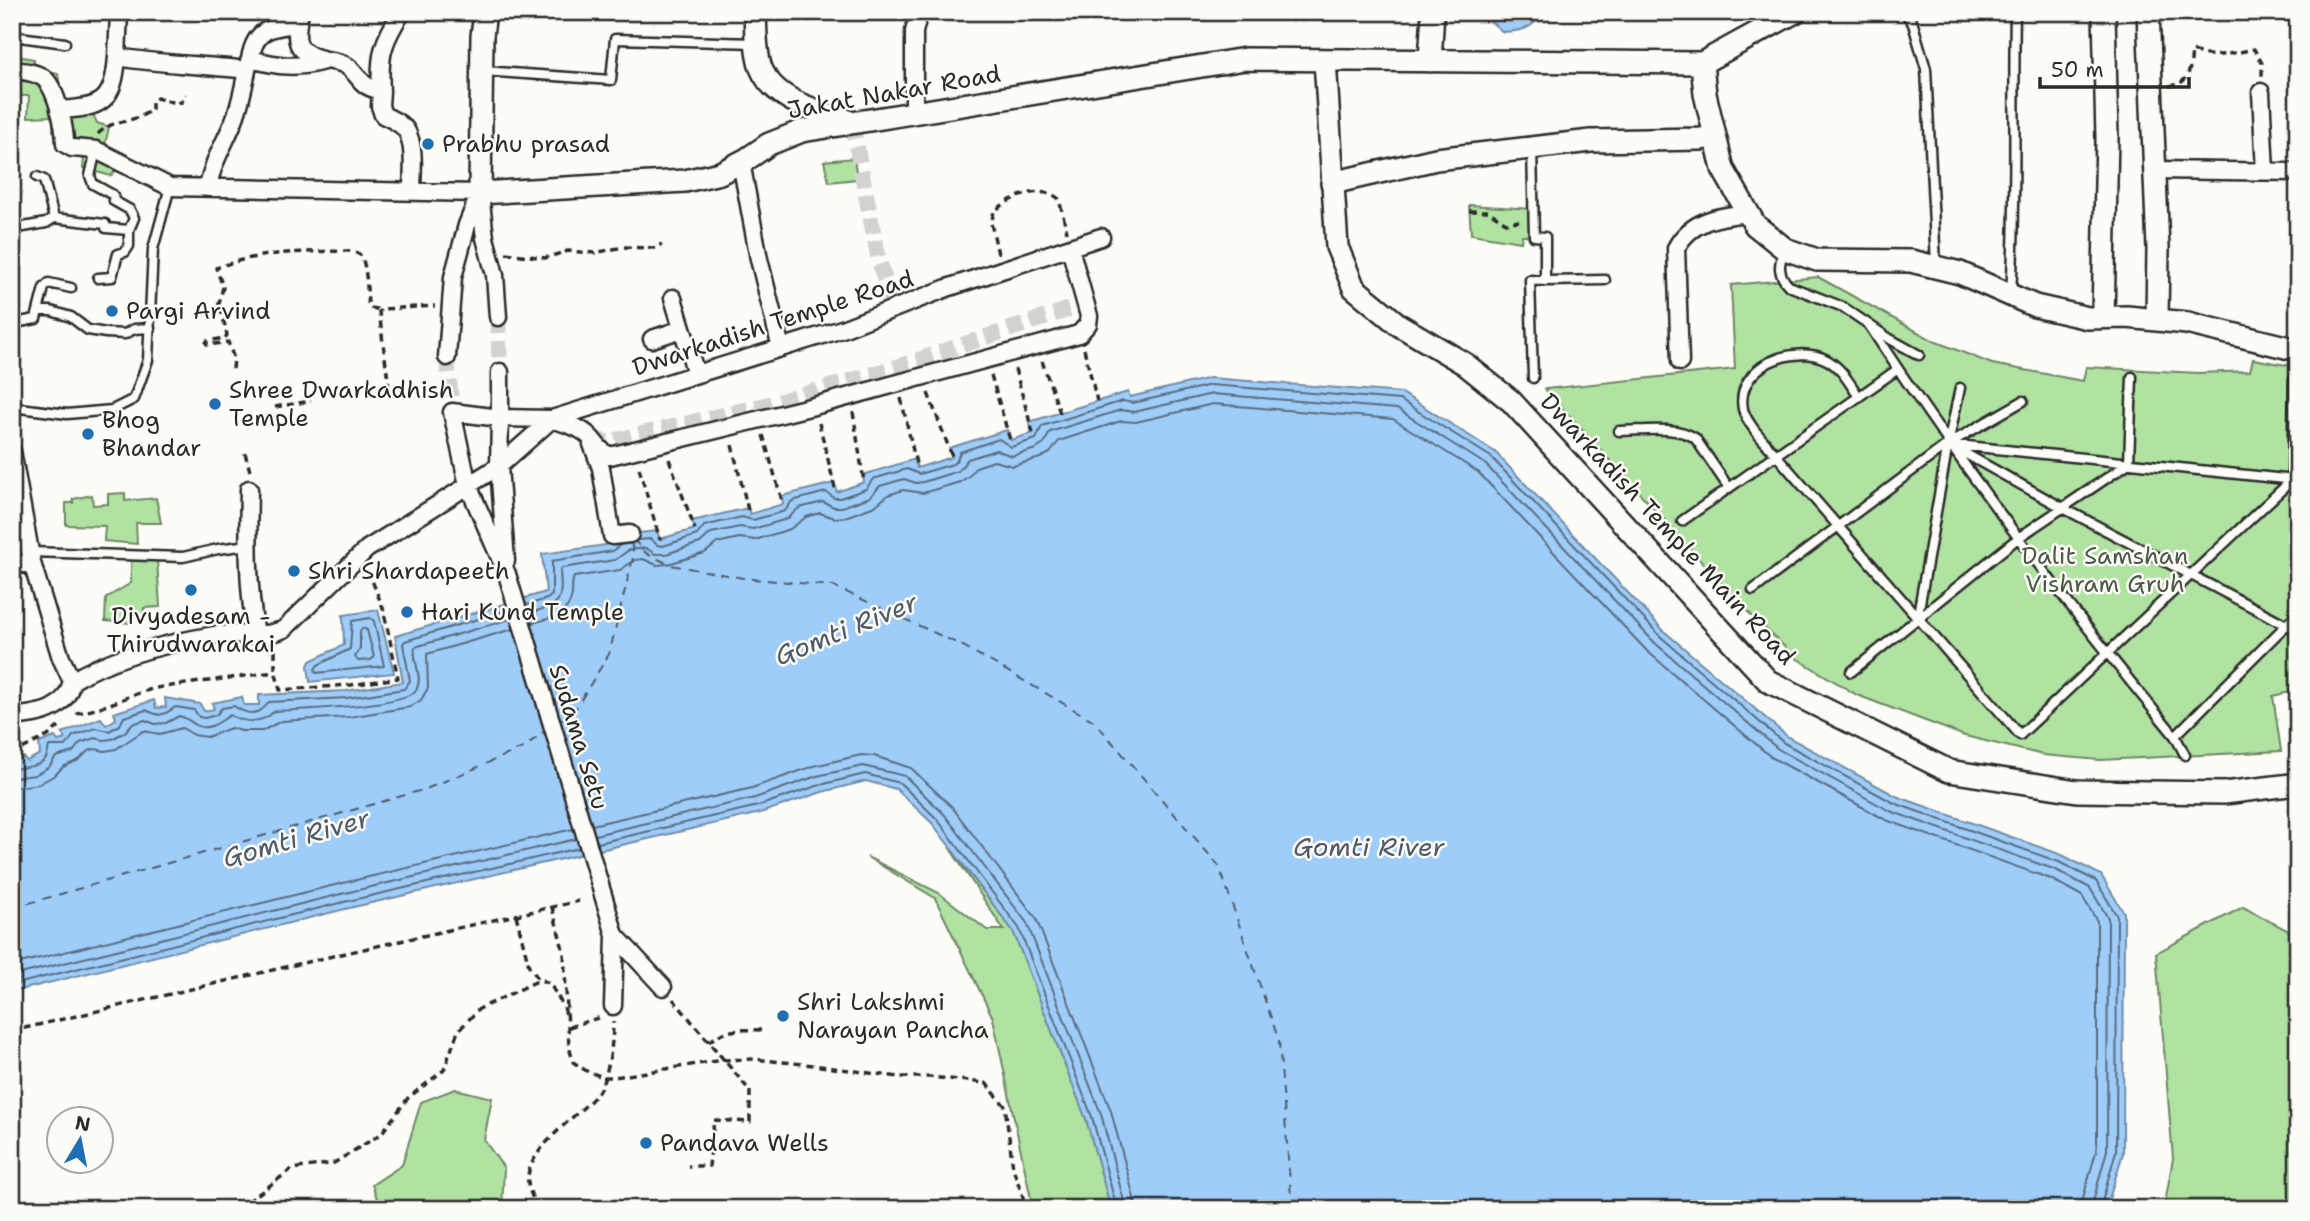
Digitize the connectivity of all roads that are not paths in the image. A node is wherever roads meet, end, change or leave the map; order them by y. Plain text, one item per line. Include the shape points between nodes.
1 (119, 12) edge
2 (402, 12) edge
3 (485, 12) edge
4 (754, 12) edge
5 (919, 12) edge
6 (1433, 12) edge
7 (1795, 12) edge
8 (1905, 12) edge
9 (2015, 12) edge
10 (2104, 12) edge
11 (2148, 12) edge
12 (298, 18) edge
13 (12, 36) edge
14 (65, 43) dead end
15 (758, 43) junction
16 (117, 56) junction
17 (327, 60) junction
18 (1325, 60) junction
19 (1430, 61) junction
20 (1702, 63) junction
21 (248, 65) junction
22 (12, 70) edge
23 (482, 71) junction
24 (381, 91) junction
25 (2261, 92) road end
26 (59, 110) junction
27 (914, 112) junction
28 (852, 123) junction
29 (1715, 136) junction
30 (1532, 148) junction
31 (94, 149) junction
32 (741, 162) junction
33 (2155, 170) junction
34 (2265, 172) junction
35 (2298, 172) edge
36 (37, 177) dead end
37 (1332, 183) junction
38 (170, 187) junction
39 (208, 188) junction
40 (412, 192) junction
41 (480, 193) junction
42 (1748, 213) junction
43 (54, 218) junction
44 (12, 229) edge
45 (129, 230) junction
46 (1101, 237) dead end
47 (1070, 248) junction
48 (1785, 249) junction
49 (1936, 267) junction
50 (98, 278) dead end
51 (1605, 280) dead end
52 (1545, 281) junction
53 (71, 288) dead end
54 (2010, 295) junction
55 (673, 298) dead end
56 (38, 311) junction
57 (498, 317) tunnel mouth
58 (2103, 317) junction
59 (2157, 320) junction
60 (20, 322) dead end
61 (1869, 325) junction
62 (150, 328) junction
63 (682, 329) junction
64 (652, 339) dead end
65 (781, 348) junction
66 (2298, 350) edge
67 (1919, 355) dead end
68 (447, 357) tunnel mouth
69 (1680, 362) dead end
70 (1898, 369) junction
71 (500, 372) tunnel mouth
72 (696, 374) junction
73 (2132, 377) dead end
74 (1533, 378) dead end
75 (2294, 379) dead end
76 (1960, 388) dead end
77 (1859, 397) junction
78 (2023, 401) dead end
79 (12, 407) edge
80 (500, 418) junction
81 (552, 419) junction
82 (1619, 431) dead end
83 (590, 437) junction
84 (1948, 444) junction
85 (12, 451) edge
86 (1775, 455) junction
87 (2129, 463) junction
88 (499, 466) junction
89 (2295, 480) edge
90 (468, 485) junction
91 (1729, 488) junction
92 (249, 489) dead end
93 (2063, 508) junction
94 (1682, 521) dead end
95 (1839, 526) junction
96 (630, 534) dead end
97 (2018, 538) junction
98 (248, 545) junction
99 (31, 558) junction
100 (12, 565) edge
101 (506, 574) junction
102 (2191, 575) junction
103 (1753, 590) dead end
104 (2298, 613) edge
105 (1917, 620) junction
106 (2286, 625) junction
107 (2298, 631) edge
108 (256, 634) junction
109 (2106, 654) junction
110 (1851, 672) dead end
111 (72, 681) junction
112 (12, 717) edge
113 (2175, 736) junction
114 (2185, 755) dead end
115 (2298, 784) edge
116 (615, 935) junction
117 (663, 987) road end
118 (613, 1009) road end

1 - 16 street
2 - 24 street via 379,63
3 - 23 main road
4 - 15 main road
5 - 27 street via 914,32
6 - 19 main road
7 - 20 main road
8 - 49 lane via 1926,69
9 - 54 lane
10 - 58 main road
11 - 33 main road
12 - 17 street via 295,38 301,49
12 - 21 street via 264,32 253,43
13 - 14 lane
15 - 23 lane via 615,39 611,79
15 - 28 main road via 760,65 769,85 792,100
16 - 21 street via 156,63
16 - 26 street via 116,72 102,103
17 - 21 street via 303,66
17 - 24 street via 349,67 361,83
18 - 19 main road, Jakat Nakar Road
18 - 27 main road, Jakat Nakar Road via 1245,59
18 - 37 main road
19 - 20 main road, Jakat Nakar Road
20 - 29 main road
21 - 39 street
22 - 26 street via 37,74 47,81
23 - 41 main road
24 - 40 street via 383,114 407,131
25 - 34 street
26 - 31 street via 65,144
27 - 28 main road, Jakat Nakar Road
28 - 32 main road, Jakat Nakar Road via 802,131
29 - 30 main road
29 - 42 main road via 1723,169
30 - 37 main road via 1436,159
30 - 52 lane via 1534,236 1545,237
31 - 38 street
31 - 45 lane via 93,184 130,210 134,218
32 - 41 main road, Jakat Nakar Road via 720,173 685,181
32 - 65 street
33 - 34 street
33 - 59 main road
34 - 35 street
36 - 43 lane via 44,180
37 - 115 main road, Dwarkadish Temple Main Road via 1337,247 1354,288 1399,326 1465,364 1511,401 1768,681 1949,771 2077,791 2224,793
38 - 39 street
38 - 62 lane via 153,249
39 - 40 street
40 - 41 street
41 - 57 street
41 - 68 street via 453,276
42 - 48 main road via 1755,226
42 - 69 street via 1702,221 1683,235 1676,248
43 - 44 lane
43 - 45 lane
45 - 50 lane via 129,246 118,254 112,277
46 - 47 street, Dwarkadish Temple Road
47 - 65 street, Dwarkadish Temple Road
47 - 83 street via 1089,316 1079,334 634,451 610,456
48 - 49 main road via 1817,260 1911,261
48 - 61 lane via 1779,270 1788,286 1843,307
49 - 54 main road
51 - 52 lane
52 - 74 lane via 1530,280
53 - 56 lane via 49,284
54 - 58 main road via 2035,306
55 - 63 street
56 - 60 lane via 36,319
56 - 62 lane via 71,317 88,330 125,334
58 - 59 main road
59 - 66 main road
61 - 67 lane
61 - 70 lane
62 - 79 lane via 148,360 134,398 112,410 67,414
63 - 64 street
63 - 72 street
65 - 72 street, Dwarkadish Temple Road
70 - 77 lane
70 - 84 lane
71 - 80 street
72 - 81 street, Dwarkadish Temple Road
73 - 87 lane
75 - 89 lane
76 - 84 lane
77 - 86 lane
77 - 86 lane via 1829,361 1812,354 1776,358 1761,367 1747,380 1743,411
78 - 84 lane
80 - 81 street, Dwarkadish Temple Road
80 - 88 street
80 - 90 street, Dwarkadish Temple Road via 453,412
81 - 83 street
81 - 88 street
82 - 91 lane via 1689,434
83 - 96 street via 601,468 612,537
84 - 87 lane
84 - 93 lane
84 - 95 lane
84 - 97 lane
84 - 105 lane
85 - 99 street
86 - 91 lane
86 - 95 lane
87 - 89 lane
87 - 93 lane
88 - 90 street
88 - 101 street
89 - 102 lane
90 - 101 street
90 - 108 street via 361,555 284,629
91 - 94 lane
92 - 98 street
93 - 97 lane
93 - 102 lane
95 - 103 lane
95 - 105 lane
97 - 105 lane
97 - 109 lane
98 - 99 lane via 183,557
98 - 108 street
99 - 100 street
99 - 111 street
101 - 116 street, Sudama Setu
102 - 106 lane
102 - 109 lane
104 - 106 lane
105 - 109 lane via 2020,735
105 - 110 lane
106 - 107 lane
106 - 113 lane
108 - 111 street via 215,635 141,650
109 - 113 lane
111 - 112 street via 64,708
113 - 114 lane
116 - 117 street
116 - 118 street

